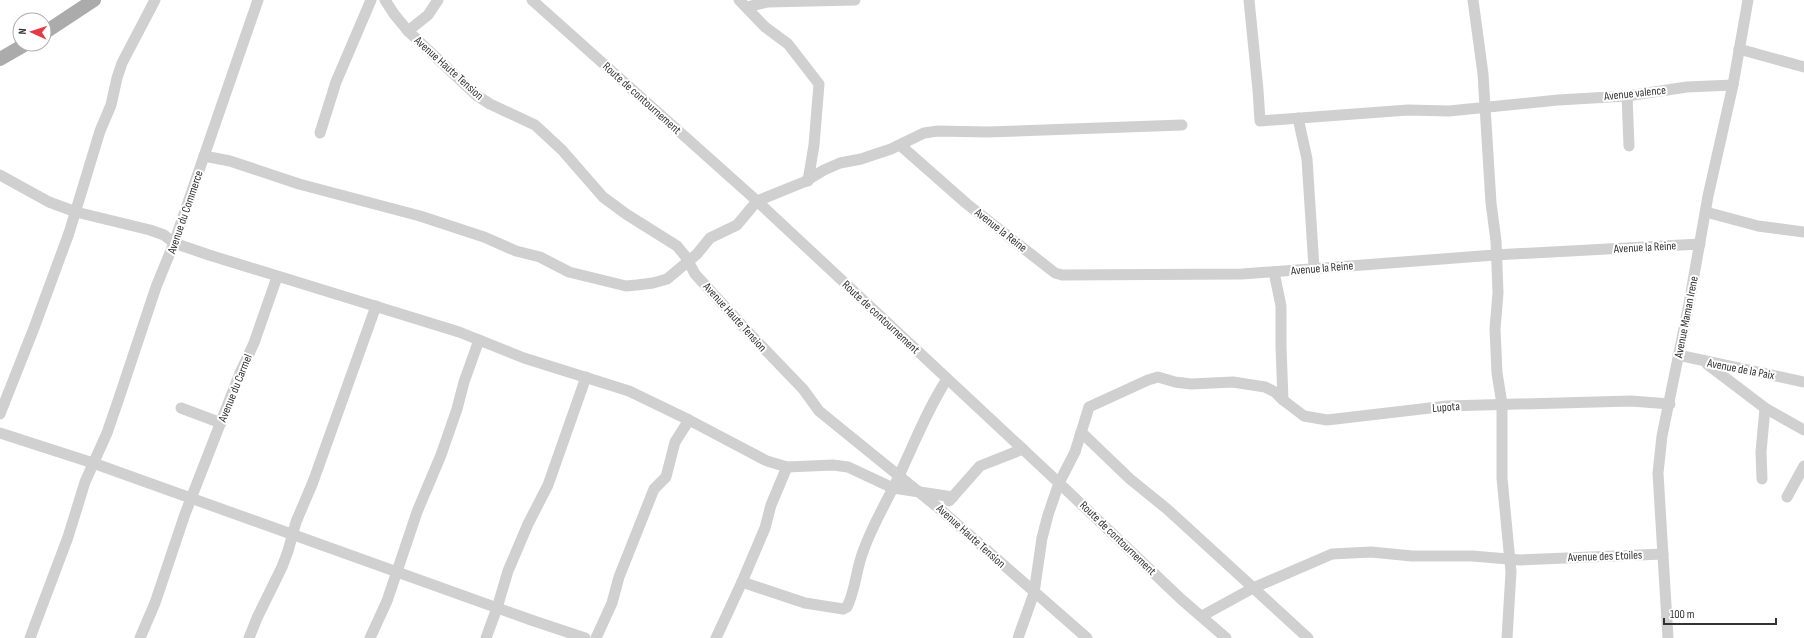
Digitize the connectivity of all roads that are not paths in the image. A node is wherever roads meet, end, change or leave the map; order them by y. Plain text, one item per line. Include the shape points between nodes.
1 (94, 0) edge
2 (155, 0) edge
3 (258, 0) edge
4 (371, 0) edge
5 (385, 0) edge
6 (438, 0) edge
7 (532, 0) edge
8 (855, 0) edge
9 (1249, 0) edge
10 (1473, 0) edge
11 (1748, 0) edge
12 (743, 3) edge
13 (52, 28) edge
14 (408, 31) junction
15 (1739, 49) junction
16 (12, 52) edge
17 (0, 59) edge
18 (1804, 67) edge
19 (1733, 85) junction
20 (1627, 96) junction
21 (1485, 107) junction
22 (1298, 118) junction
23 (1182, 125) dead end
24 (320, 133) dead end
25 (900, 145) junction
26 (1629, 146) dead end
27 (204, 156) junction
28 (0, 174) edge
29 (808, 181) junction
30 (757, 201) junction
31 (76, 212) junction
32 (1706, 212) junction
33 (1804, 232) edge
34 (174, 243) junction
35 (1700, 244) junction
36 (1495, 255) junction
37 (689, 261) junction
38 (1314, 268) junction
39 (1274, 272) junction
40 (277, 277) junction
41 (376, 306) junction
42 (479, 340) junction
43 (1678, 355) junction
44 (1703, 361) junction
45 (586, 377) junction
46 (947, 379) junction
47 (1804, 382) edge
48 (1283, 400) junction
49 (1502, 404) junction
50 (1670, 404) junction
51 (1, 408) edge
52 (181, 408) dead end
53 (1765, 408) junction
54 (689, 420) junction
55 (221, 423) junction
56 (1804, 430) edge
57 (1080, 432) junction
58 (0, 433) edge
59 (1023, 449) junction
60 (93, 463) junction
61 (1804, 466) edge
62 (787, 467) junction
63 (899, 476) junction
64 (1762, 479) dead end
65 (1060, 483) junction
66 (893, 488) junction
67 (919, 491) junction
68 (953, 497) junction
69 (1787, 497) dead end
70 (192, 499) junction
71 (941, 510) junction
72 (292, 535) junction
73 (1663, 554) junction
74 (1510, 559) junction
75 (398, 572) junction
76 (742, 582) junction
77 (1253, 588) junction
78 (1034, 593) junction
79 (497, 608) junction
80 (1202, 616) junction
81 (30, 638) edge
82 (140, 638) edge
83 (249, 638) edge
84 (370, 638) edge
85 (486, 638) edge
86 (585, 638) edge
87 (596, 638) edge
88 (716, 638) edge
89 (1018, 638) edge
90 (1087, 638) edge
91 (1226, 638) edge
92 (1308, 638) edge
93 (1508, 638) edge
94 (1668, 638) edge

1 - 13 main road
2 - 31 street via 122,63
3 - 27 street, Avenue du Commerce
4 - 24 street via 336,82
5 - 14 street, Avenue Haute Tension
6 - 14 street via 428,15
7 - 30 street, Route de contournement
8 - 12 street
9 - 22 street, Avenue valence via 1260,121
10 - 21 street
11 - 15 street, Avenue Maman Irene
12 - 29 street via 765,27 788,44 819,84
14 - 37 street, Avenue Haute Tension via 476,95 540,128 603,197 669,240
15 - 18 street
15 - 19 street, Avenue Maman Irene
16 - 17 main road
19 - 20 street, Avenue valence via 1687,87
19 - 32 street, Avenue Maman Irene
20 - 21 street, Avenue valence
20 - 26 street
21 - 22 street, Avenue valence
21 - 36 street
22 - 38 street via 1307,159
23 - 25 street via 987,132 938,131 924,133
25 - 29 street via 861,159 840,163
25 - 39 street, Avenue la Reine via 967,204 1055,273 1170,276
27 - 34 street, Avenue du Commerce
27 - 37 street via 230,161 299,184 420,216 484,237 516,251 540,257 569,272 626,286 667,279
28 - 31 street via 49,202
29 - 30 street
30 - 37 street via 737,225 710,238
30 - 46 street, Route de contournement
31 - 34 street via 150,230 164,235
31 - 51 street via 47,296
32 - 33 street via 1758,226
32 - 35 street, Avenue Maman Irene
34 - 40 street
34 - 60 street, Avenue du Commerce via 156,287 110,423
35 - 36 street, Avenue la Reine
35 - 43 street, Avenue Maman Irene
36 - 38 street, Avenue la Reine
36 - 49 street via 1498,294 1496,341
37 - 63 street, Avenue Haute Tension via 696,274 803,389 815,407
38 - 39 street, Avenue la Reine
39 - 48 street via 1281,306
40 - 41 street
40 - 55 street, Avenue du Carmel via 254,343
41 - 42 street
41 - 72 street
42 - 45 street via 524,358
42 - 75 street
43 - 44 street, Avenue de la Paix
43 - 50 street, Avenue Maman Irene
44 - 47 street, Avenue de la Paix
44 - 53 street
45 - 54 street via 635,394
45 - 79 street via 548,486 508,571
46 - 59 street, Route de contournement
46 - 63 street via 933,400
48 - 49 street, Lupota via 1304,416 1327,420 1447,406
48 - 57 street, Lupota via 1265,387 1233,382 1191,384 1158,377 1089,407
49 - 50 street, Lupota via 1631,400
49 - 74 street via 1502,478
50 - 73 street, Avenue Maman Irene via 1662,436 1658,473
52 - 55 street
53 - 56 street
53 - 64 street via 1761,452
54 - 62 street via 767,462
54 - 87 street via 675,442 666,477 654,489 618,577 612,603
55 - 70 street, Avenue du Carmel
57 - 65 street, Lupota via 1070,463
57 - 77 street
58 - 60 street
59 - 65 street, Route de contournement
59 - 68 street via 980,466
60 - 70 street
60 - 81 street, Avenue du Commerce
61 - 69 street
62 - 66 street via 833,464 848,467
62 - 76 street
63 - 66 street
63 - 67 street, Avenue Haute Tension
65 - 78 street, Lupota via 1042,538
65 - 80 street, Route de contournement
66 - 67 street
66 - 76 street via 863,550 856,586 846,608 826,608 805,603
67 - 68 street
67 - 71 street, Avenue Haute Tension
68 - 71 street
70 - 72 street
70 - 82 street, Avenue du Carmel
71 - 78 street, Avenue Haute Tension
72 - 75 street
72 - 83 street via 282,567
73 - 74 street, Avenue des Etoiles
73 - 94 street, Avenue Maman Irene
74 - 77 street, Avenue des Etoiles via 1371,552 1332,554
74 - 93 street
75 - 79 street
75 - 84 street
76 - 88 street
77 - 80 street, Avenue des Etoiles
77 - 92 street
78 - 89 street, Lupota
78 - 90 street, Avenue Haute Tension
79 - 85 street
79 - 86 street
80 - 91 street, Route de contournement

